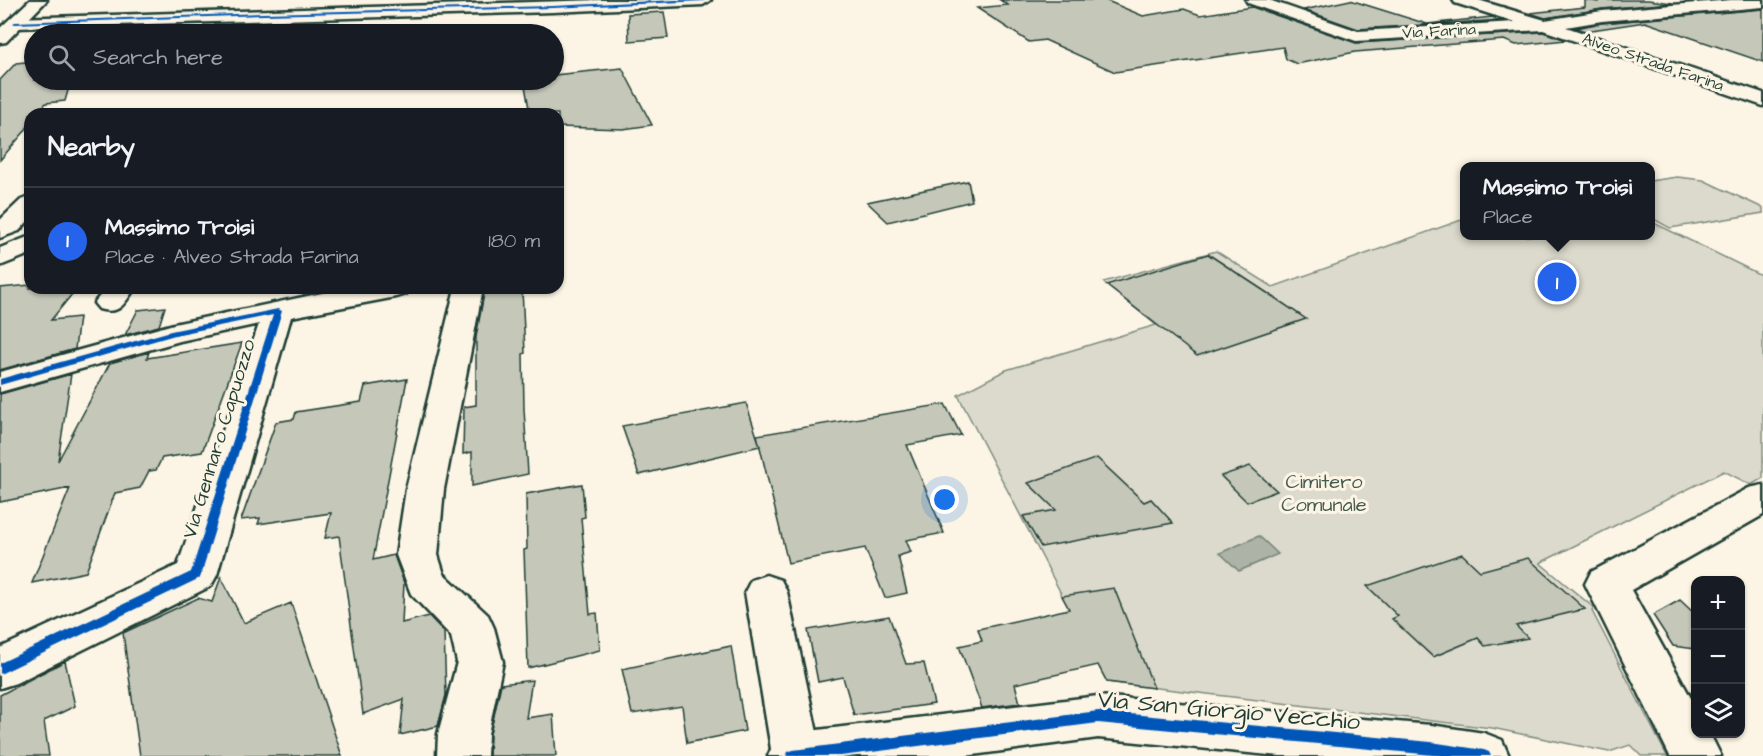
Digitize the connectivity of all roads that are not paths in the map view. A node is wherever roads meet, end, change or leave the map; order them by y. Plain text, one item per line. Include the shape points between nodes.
1 (39, 0) edge
2 (703, 0) edge
3 (1254, 0) edge
4 (1461, 0) edge
5 (1763, 2) edge
6 (15, 23) junction
7 (1544, 25) junction
8 (0, 38) edge
9 (1763, 100) edge
10 (24, 211) edge
11 (15, 246) edge
12 (362, 294) edge
13 (468, 294) edge
14 (278, 311) junction
15 (0, 382) edge
16 (1763, 498) edge
17 (766, 592) dead end
18 (0, 669) edge
19 (462, 756) edge
20 (795, 756) edge
21 (1484, 756) edge
22 (1696, 756) edge

1 - 6 street
2 - 6 street
3 - 7 street, Via Farina via 1356,36
4 - 7 street, Via Farina
5 - 7 street
6 - 8 street
7 - 9 street, Alveo Strada Farina
10 - 11 street via 10,225
12 - 14 street
13 - 19 street via 425,489 417,555 426,582 472,628 480,662 463,734
14 - 15 street, Via Gennaro Capuozzo via 174,333
14 - 18 street, Via Gennaro Capuozzo via 196,575
16 - 22 street via 1605,584
17 - 20 street
20 - 21 street, Via San Giorgio Vecchio via 1098,717

